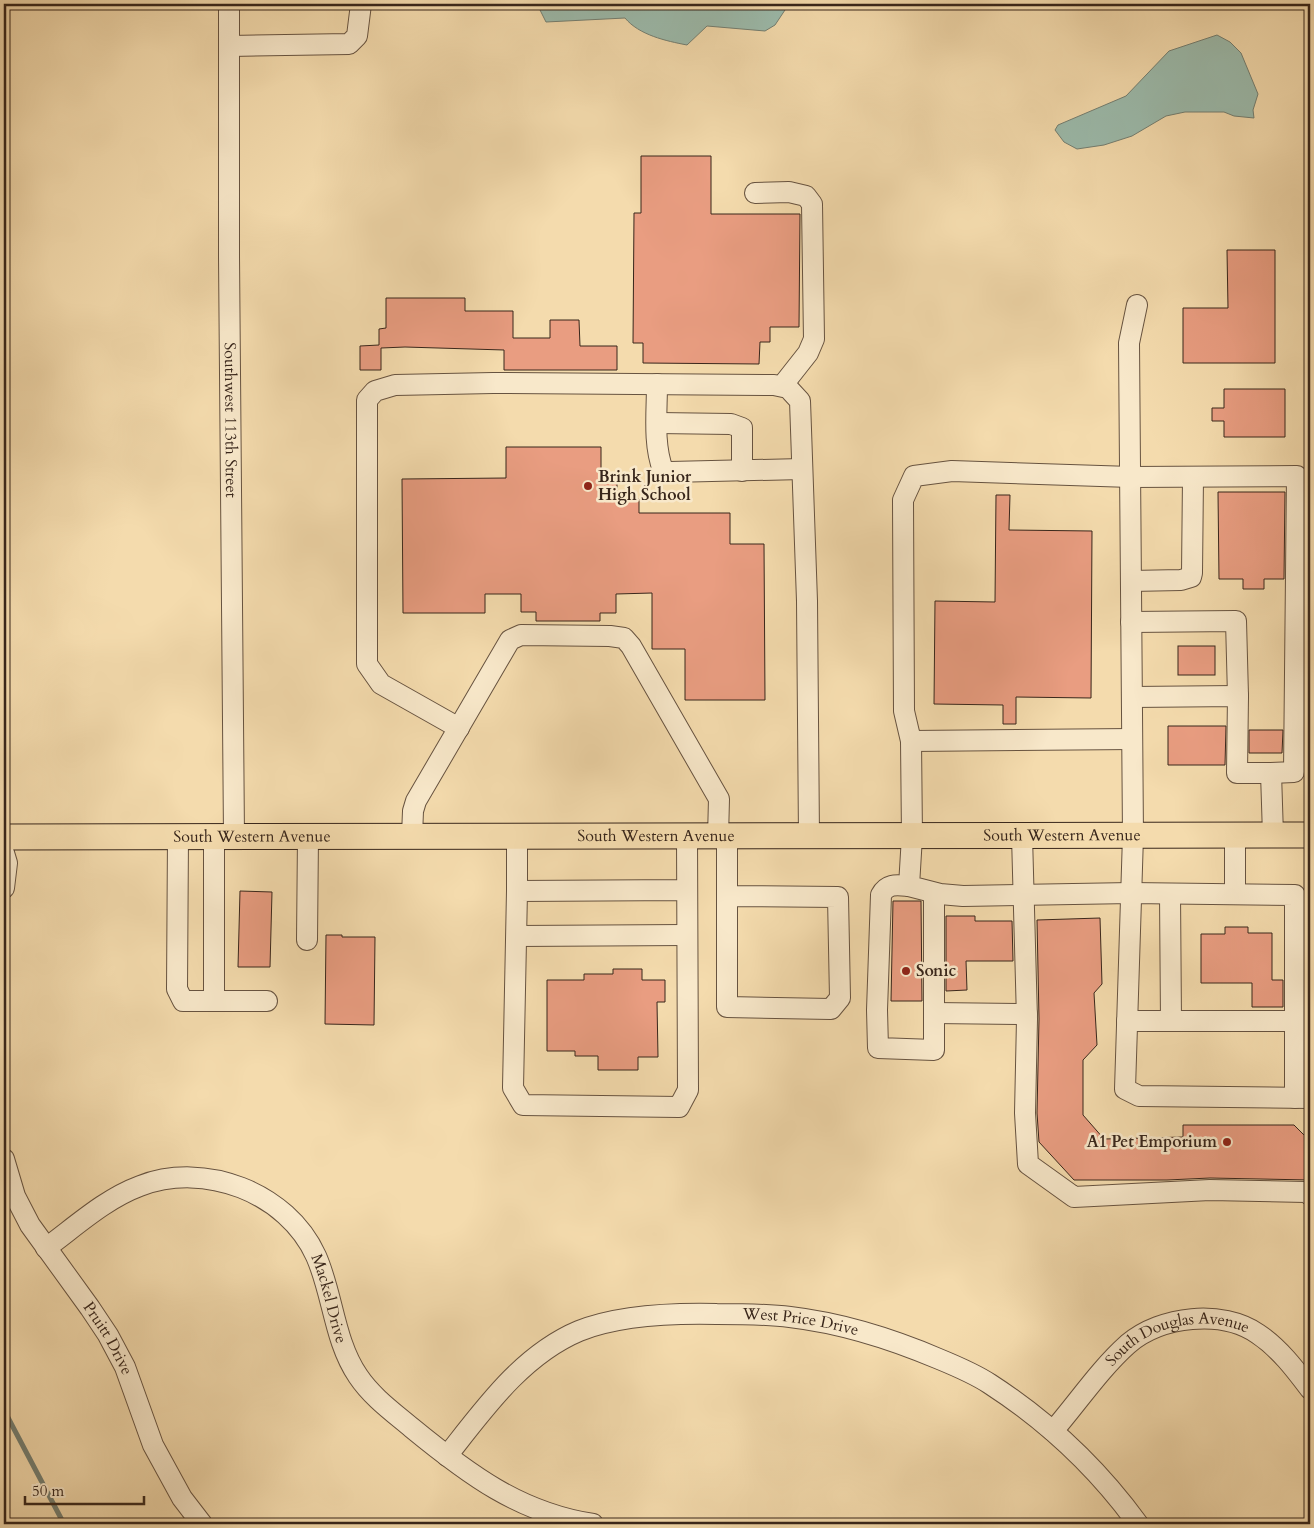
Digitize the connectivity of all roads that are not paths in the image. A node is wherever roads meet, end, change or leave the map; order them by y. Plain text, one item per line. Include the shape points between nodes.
1 (229, 4) edge
2 (361, 4) edge
3 (230, 46) junction
4 (754, 193) dead end
5 (1137, 305) dead end
6 (657, 384) junction
7 (782, 386) junction
8 (658, 423) junction
9 (802, 469) junction
10 (742, 471) junction
11 (1130, 477) junction
12 (1192, 478) junction
13 (1130, 581) junction
14 (1131, 622) junction
15 (1238, 696) junction
16 (1132, 697) junction
17 (459, 728) junction
18 (1132, 739) junction
19 (910, 741) junction
20 (1271, 773) junction
21 (1273, 835) junction
22 (1310, 835) edge
23 (178, 836) junction
24 (224, 836) junction
25 (308, 836) junction
26 (412, 836) junction
27 (517, 836) junction
28 (912, 836) junction
29 (1022, 836) junction
30 (1133, 836) junction
31 (1235, 836) junction
32 (4, 837) edge
33 (687, 837) junction
34 (722, 837) junction
35 (809, 837) junction
36 (4, 853) edge
37 (910, 886) junction
38 (4, 888) edge
39 (686, 890) junction
40 (517, 891) junction
41 (934, 893) junction
42 (1131, 894) junction
43 (1170, 894) junction
44 (1235, 894) junction
45 (727, 896) junction
46 (1024, 896) junction
47 (686, 934) junction
48 (517, 936) junction
49 (307, 940) dead end
50 (214, 1000) junction
51 (267, 1001) dead end
52 (934, 1013) junction
53 (1027, 1014) junction
54 (1127, 1021) junction
55 (1171, 1021) junction
56 (1303, 1021) edge
57 (1303, 1098) edge
58 (4, 1159) edge
59 (1310, 1195) edge
60 (46, 1248) junction
61 (1310, 1389) edge
62 (1053, 1431) junction
63 (447, 1456) junction
64 (202, 1524) edge
65 (593, 1524) edge
66 (1138, 1524) edge

1 - 3 street, Southwest 113th Street
2 - 3 street via 357,36 349,44
3 - 24 street, Southwest 113th Street
4 - 7 street via 790,192 806,196 812,204 814,339 808,353
5 - 11 street via 1129,343
6 - 7 street
6 - 8 street
6 - 17 street via 394,385 375,391 367,400 368,664 381,684
7 - 9 street via 800,401
8 - 10 street via 663,470
8 - 10 street via 731,424 742,428
9 - 10 street
9 - 35 street
11 - 12 street
11 - 13 street
11 - 19 street via 952,471 914,476 903,500 904,712
12 - 13 street via 1191,577
12 - 20 street via 1296,476 1294,772
13 - 14 street
14 - 15 street via 1236,621
14 - 16 street
15 - 16 street
15 - 20 street via 1237,773
16 - 18 street
17 - 26 street via 416,800
17 - 34 street via 510,640 521,635 624,638 719,799
18 - 19 street
18 - 30 street
19 - 28 street
20 - 21 street
21 - 22 main road, South Western Avenue
21 - 31 main road, South Western Avenue
23 - 24 main road, South Western Avenue
23 - 32 main road, South Western Avenue
23 - 50 street via 177,989 183,1001
24 - 25 main road, South Western Avenue
24 - 50 street, Southwest 113th Street
25 - 26 main road, South Western Avenue
25 - 49 street
26 - 27 main road, South Western Avenue
27 - 33 main road, South Western Avenue
27 - 40 street
28 - 29 main road, South Western Avenue
28 - 35 main road, South Western Avenue
28 - 37 street
29 - 30 main road, South Western Avenue
29 - 46 street
30 - 31 main road, South Western Avenue
30 - 42 street
31 - 44 street
33 - 34 main road, South Western Avenue
33 - 39 street
34 - 35 main road, South Western Avenue
34 - 45 street
36 - 38 street via 8,863
37 - 41 street
37 - 52 street via 888,886 881,895 878,1048 934,1050
39 - 40 street
39 - 47 street
40 - 48 street
41 - 46 street
41 - 52 street
42 - 43 street
42 - 46 street
42 - 54 street
43 - 44 street
43 - 55 street
44 - 56 street via 1296,895
45 - 45 street via 727,1008 831,1008 840,998 838,897
46 - 53 street
47 - 48 street
47 - 48 street via 688,1090 679,1107 523,1105 513,1088
50 - 51 street
52 - 53 street
53 - 59 street via 1025,1113 1028,1164 1074,1197 1210,1190 1306,1192
54 - 55 street
54 - 57 street via 1124,1090 1139,1096
55 - 56 street
56 - 57 street
58 - 60 street, Pruitt Drive via 15,1196
60 - 63 street, Mackel Drive via 121,1194 173,1177 210,1178 232,1184 268,1201 299,1229 312,1249 323,1274 343,1346 366,1387
60 - 64 street, Pruitt Drive via 108,1335 125,1367 154,1445 182,1498
61 - 62 street, South Douglas Avenue via 1282,1354 1256,1332 1222,1320 1184,1319 1165,1324 1130,1343
62 - 63 street, West Price Drive via 990,1384 913,1348 838,1325 791,1317 702,1313 644,1316 612,1322 580,1331 547,1349 521,1369
62 - 66 street, West Price Drive via 1112,1490
63 - 65 street, Mackel Drive via 491,1487 522,1503

